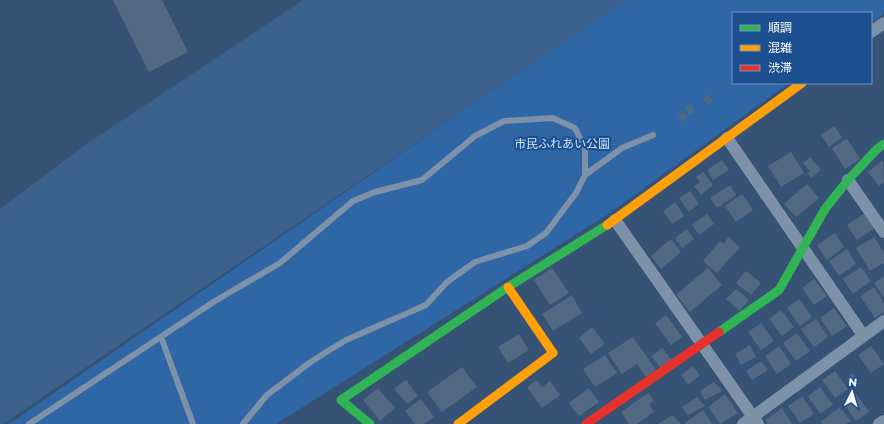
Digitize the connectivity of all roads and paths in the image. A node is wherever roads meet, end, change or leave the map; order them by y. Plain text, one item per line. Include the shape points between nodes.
1 (884, 23) edge
2 (872, 31) edge
3 (801, 84) edge
4 (654, 135) dead end
5 (727, 138) junction
6 (884, 144) edge
7 (585, 175) junction
8 (848, 180) junction
9 (615, 220) junction
10 (884, 232) edge
11 (802, 248) junction
12 (508, 287) junction
13 (884, 321) edge
14 (863, 335) junction
15 (161, 336) junction
16 (702, 344) junction
17 (884, 421) edge
18 (751, 422) edge
19 (29, 424) edge
20 (193, 424) edge
21 (243, 424) edge
22 (370, 424) edge
23 (458, 424) edge
24 (586, 424) edge
25 (879, 424) edge

1 - 2 street
3 - 5 street
4 - 7 lane via 622,148
5 - 9 street
5 - 11 street
6 - 8 street
7 - 15 lane via 585,149 575,128 552,118 504,121 475,136 422,180 353,201 280,263
7 - 21 lane via 576,193 546,233 527,246 475,262 447,282 426,305 346,340 312,361 268,395
8 - 10 street
8 - 11 street via 825,209
9 - 12 street
9 - 16 street
11 - 14 street
11 - 16 street via 779,290
12 - 22 street via 341,400
12 - 23 street via 553,354
13 - 14 street
14 - 18 street
15 - 19 lane
15 - 20 lane
16 - 18 street
16 - 24 street
17 - 25 street

